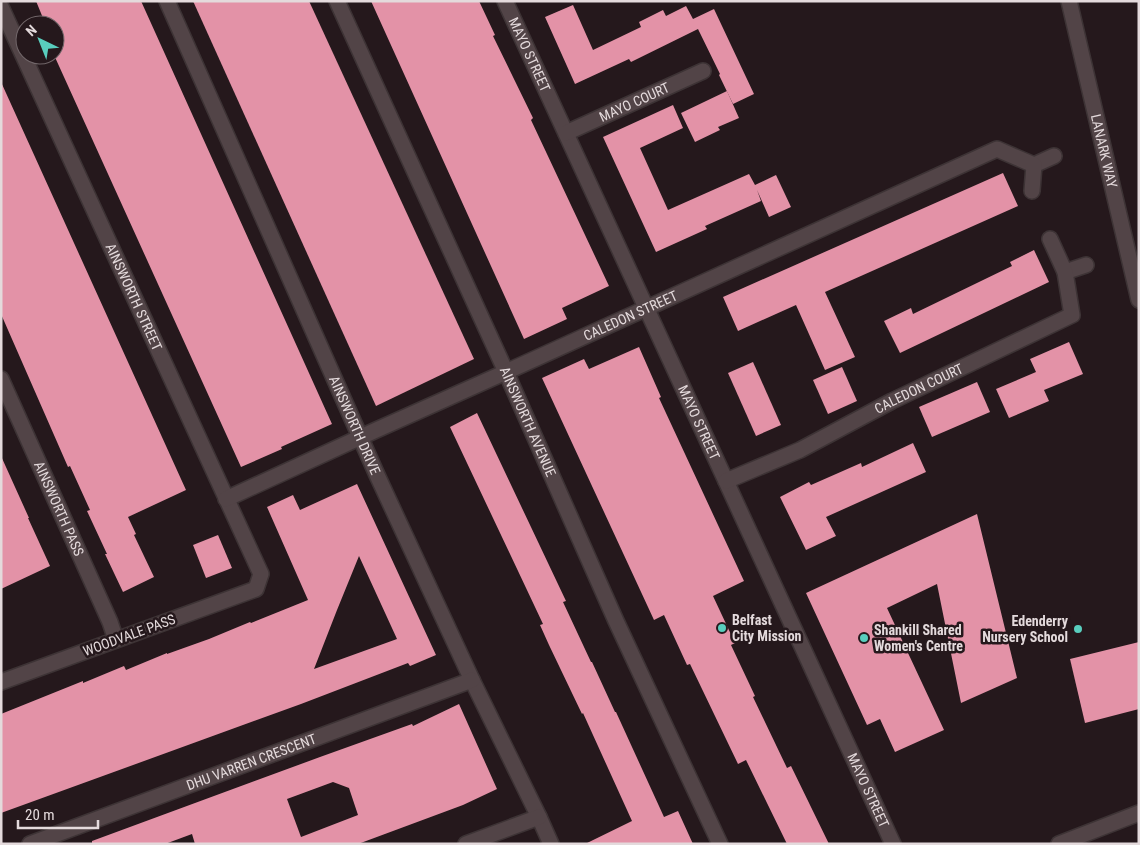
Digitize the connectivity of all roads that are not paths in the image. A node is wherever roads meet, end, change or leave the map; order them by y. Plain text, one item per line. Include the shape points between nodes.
1 (167, 1) edge
2 (337, 1) edge
3 (505, 1) edge
4 (1069, 1) edge
5 (2, 12) edge
6 (703, 71) dead end
7 (566, 133) junction
8 (1054, 156) dead end
9 (1034, 165) junction
10 (1032, 191) dead end
11 (1050, 239) dead end
12 (1086, 265) dead end
13 (1065, 272) junction
14 (1139, 300) edge
15 (647, 308) junction
16 (506, 372) junction
17 (1, 379) edge
18 (360, 437) junction
19 (726, 481) junction
20 (226, 499) junction
21 (256, 588) joint
22 (116, 640) junction
23 (472, 680) junction
24 (1, 682) edge
25 (1139, 813) edge
26 (539, 817) junction
27 (30, 844) edge
28 (466, 844) edge
29 (550, 844) edge
30 (720, 844) edge
31 (893, 844) edge
32 (1058, 844) edge

1 - 18 street, AINSWORTH DRIVE
2 - 16 street, AINSWORTH AVENUE
3 - 7 street, MAYO STREET
4 - 14 street, LANARK WAY
5 - 20 street, AINSWORTH STREET
6 - 7 street, MAYO COURT
7 - 15 street, MAYO STREET
8 - 9 street
9 - 10 street
9 - 15 street, CALEDON STREET via 997,149
11 - 13 street, CALEDON COURT
12 - 13 street
13 - 19 street, CALEDON COURT via 1072,315 892,401 800,450
15 - 16 street, CALEDON STREET
15 - 19 street, MAYO STREET
16 - 18 street, CALEDON STREET
16 - 30 street, AINSWORTH AVENUE via 616,621
17 - 22 street, AINSWORTH PASS
18 - 20 street, CALEDON STREET
18 - 23 street, AINSWORTH DRIVE
19 - 31 street, MAYO STREET
20 - 21 street, AINSWORTH STREET via 261,574
21 - 22 street, WOODVALE PASS
22 - 24 street, WOODVALE PASS
23 - 26 street, AINSWORTH DRIVE
23 - 27 street, DHU VARREN CRESCENT
25 - 32 street
26 - 28 street
26 - 29 street, AINSWORTH DRIVE

